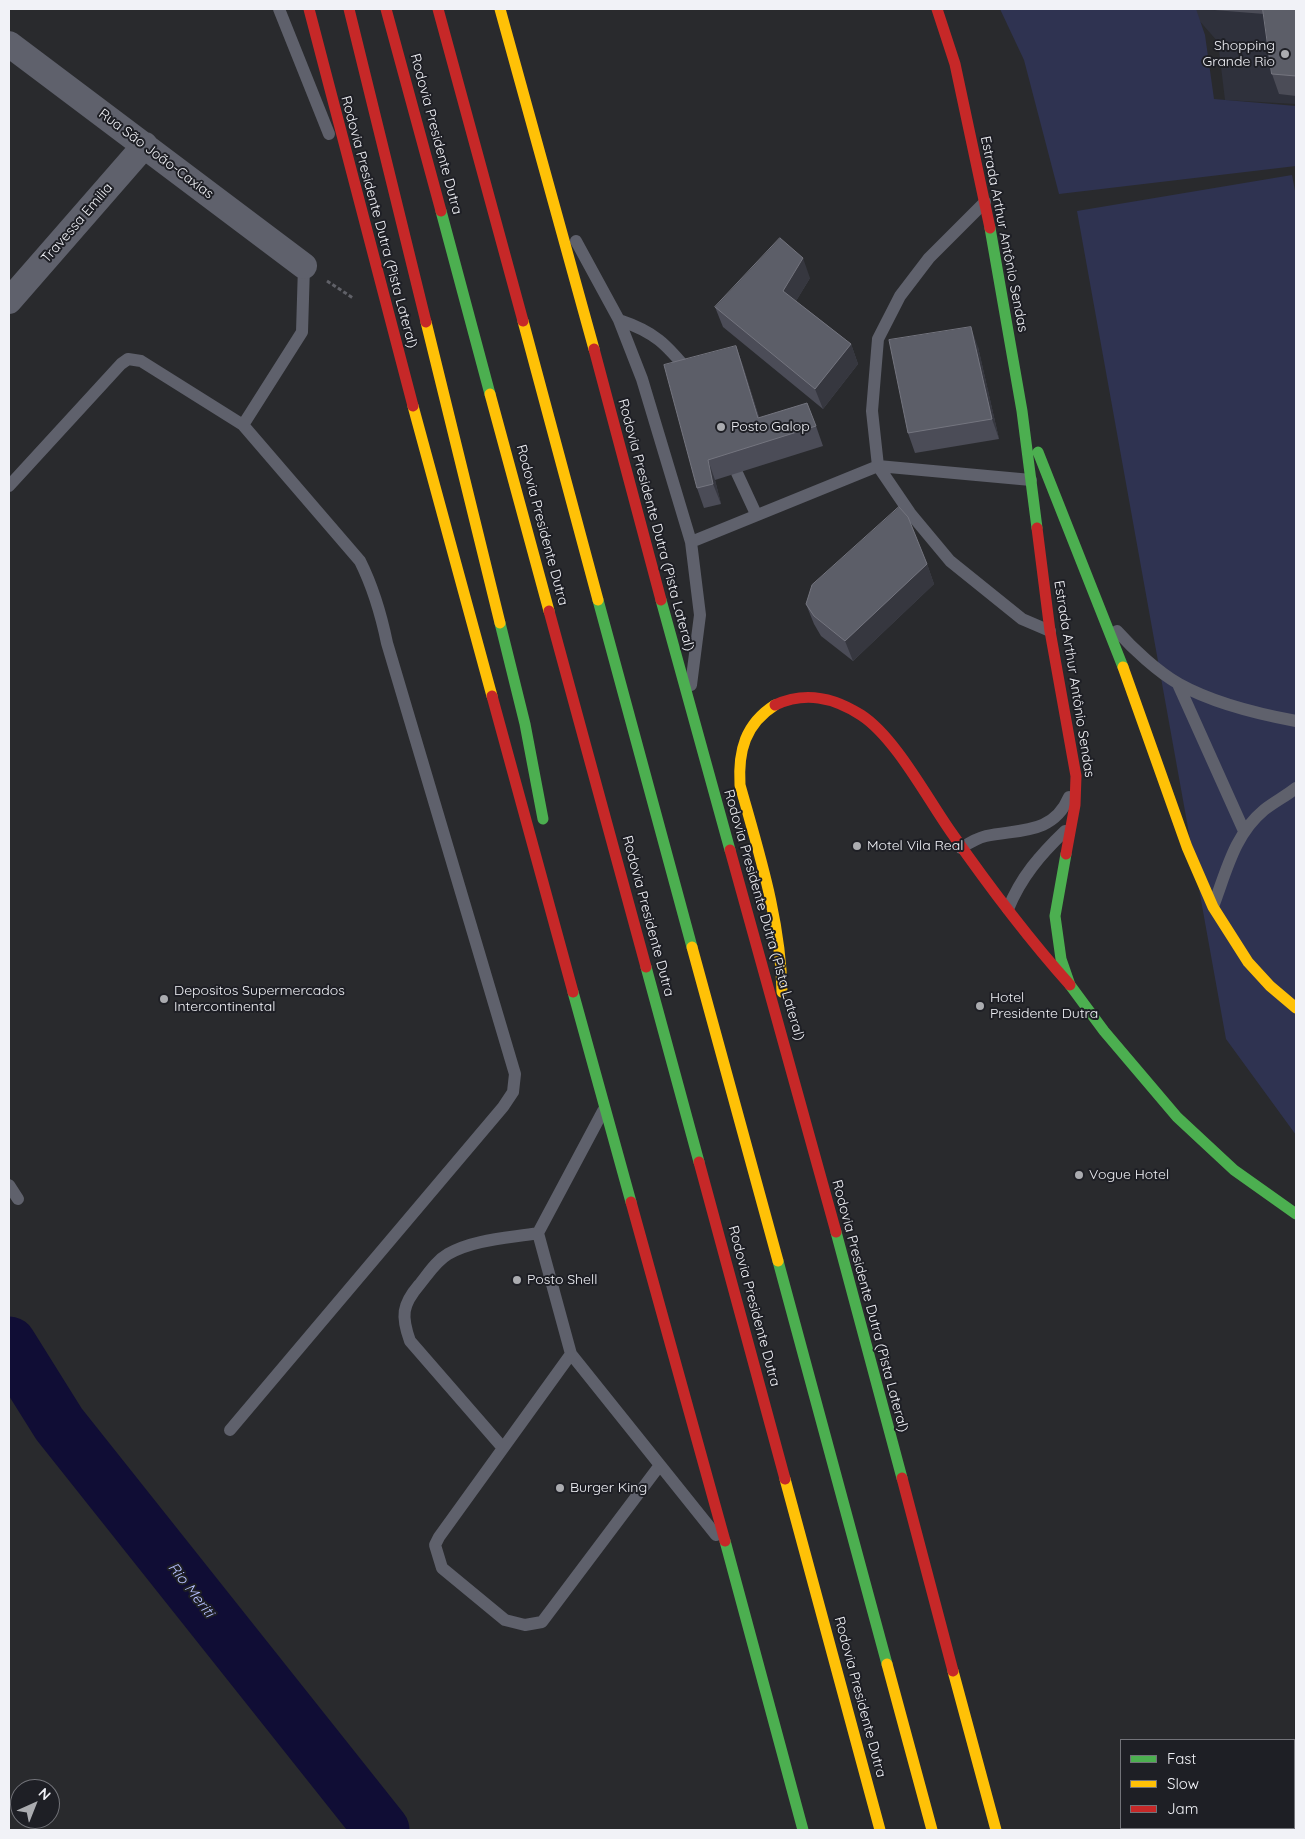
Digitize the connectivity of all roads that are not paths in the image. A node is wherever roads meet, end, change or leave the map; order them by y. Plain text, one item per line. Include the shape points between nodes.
1 (279, 9) edge
2 (309, 9) edge
3 (349, 9) edge
4 (386, 9) edge
5 (438, 9) edge
6 (500, 9) edge
7 (938, 9) edge
8 (950, 9) edge
9 (9, 44) edge
10 (955, 64) junction
11 (145, 145) junction
12 (985, 202) junction
13 (359, 204) junction
14 (557, 209) junction
15 (304, 266) joint
16 (9, 301) edge
17 (619, 320) junction
18 (694, 379) edge
19 (1022, 411) junction
20 (243, 425) junction
21 (878, 466) junction
22 (738, 473) edge
23 (1031, 480) junction
24 (9, 486) edge
25 (756, 514) junction
26 (691, 542) junction
27 (1103, 617) junction
28 (1050, 631) junction
29 (1178, 684) junction
30 (688, 704) junction
31 (1296, 721) edge
32 (1076, 776) junction
33 (1296, 788) edge
34 (1071, 826) junction
35 (544, 829) dead end
36 (1244, 831) junction
37 (961, 848) junction
38 (551, 867) dead end
39 (1213, 908) junction
40 (1008, 909) junction
41 (1070, 985) junction
42 (574, 991) junction
43 (1296, 1008) edge
44 (781, 1029) junction
45 (606, 1106) junction
46 (9, 1186) edge
47 (18, 1199) dead end
48 (1296, 1214) edge
49 (538, 1233) junction
50 (571, 1354) junction
51 (230, 1430) dead end
52 (503, 1448) junction
53 (660, 1465) junction
54 (728, 1550) junction
55 (803, 1830) edge
56 (880, 1830) edge
57 (932, 1830) edge
58 (996, 1830) edge

1 - 13 lane
2 - 13 main road, Rodovia Presidente Dutra (Pista Lateral)
3 - 35 main road via 526,724
4 - 56 main road, Rodovia Presidente Dutra
5 - 57 main road
6 - 14 main road, Rodovia Presidente Dutra (Pista Lateral)
7 - 10 main road, Estrada Arthur Antônio Sendas
8 - 10 main road, Estrada Arthur Antônio Sendas
9 - 11 street, Rua São João-Caxias
10 - 12 main road, Estrada Arthur Antônio Sendas
11 - 15 street, Rua São João-Caxias
11 - 16 street, Travessa Emilia
12 - 19 main road, Estrada Arthur Antônio Sendas
12 - 21 lane via 923,265 900,296 878,339 872,411
13 - 42 main road, Rodovia Presidente Dutra (Pista Lateral)
14 - 17 lane
14 - 30 main road, Rodovia Presidente Dutra (Pista Lateral)
15 - 20 lane via 302,332
17 - 18 lane via 644,328 668,346
17 - 26 lane via 642,380
19 - 23 main road, Estrada Arthur Antônio Sendas
19 - 27 main road, Estrada Arthur Antônio Sendas
20 - 24 lane via 141,361 128,359
20 - 51 lane via 360,561 371,582 515,1074 514,1092 503,1106
21 - 23 lane
21 - 25 lane
21 - 28 lane via 910,513 950,561 1022,619
22 - 25 lane
23 - 28 main road, Estrada Arthur Antônio Sendas
25 - 26 lane
26 - 30 lane via 700,615
27 - 29 lane via 1131,646
27 - 39 main road, Estrada Arthur Antônio Sendas via 1184,839
28 - 32 main road, Estrada Arthur Antônio Sendas
29 - 31 lane via 1245,710
29 - 36 lane
30 - 44 main road, Rodovia Presidente Dutra (Pista Lateral)
32 - 34 main road, Estrada Arthur Antônio Sendas
32 - 37 lane via 1067,803 1043,825 1029,831 975,839
33 - 36 lane via 1265,810
34 - 40 lane via 1025,874
34 - 41 main road, Estrada Arthur Antônio Sendas via 1055,916 1058,944
36 - 39 lane via 1234,849
37 - 40 main road
37 - 44 main road via 887,741 864,716 840,702 807,695 780,701 754,721 740,749 738,766 774,921 783,976
38 - 42 main road
39 - 43 main road, Estrada Arthur Antônio Sendas via 1249,965 1278,995
40 - 41 main road
41 - 48 main road, Estrada Arthur Antônio Sendas via 1110,1039 1177,1117 1234,1170
42 - 45 main road, Rodovia Presidente Dutra (Pista Lateral)
44 - 58 main road, Rodovia Presidente Dutra (Pista Lateral)
45 - 49 lane
45 - 54 main road, Rodovia Presidente Dutra (Pista Lateral)
46 - 47 lane
49 - 50 lane
49 - 52 lane via 470,1245 448,1254 412,1293 404,1310 404,1325 410,1341
50 - 52 lane
50 - 53 lane
52 - 53 lane via 435,1546 442,1568 505,1620 525,1625 542,1622
53 - 54 lane
54 - 55 main road, Rodovia Presidente Dutra (Pista Lateral)

